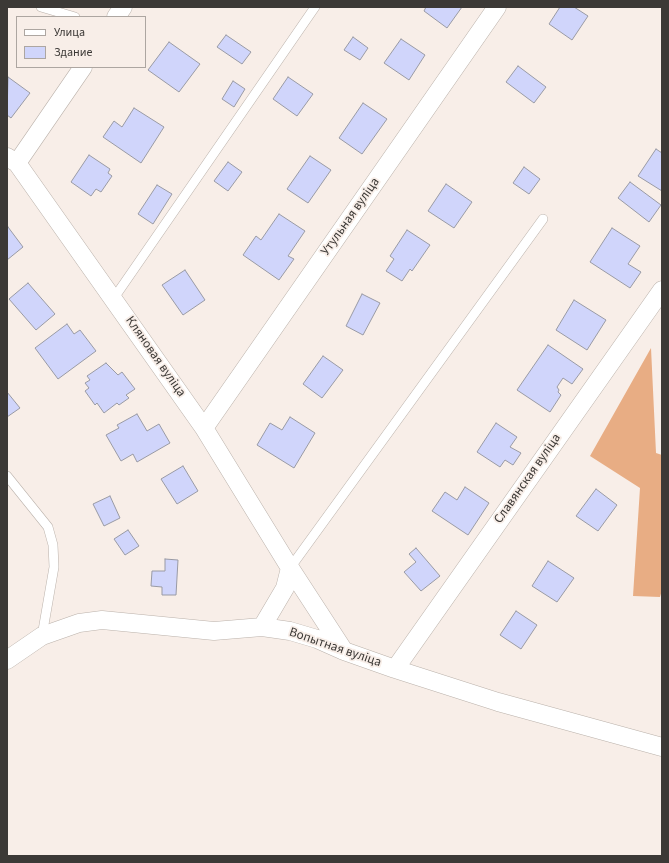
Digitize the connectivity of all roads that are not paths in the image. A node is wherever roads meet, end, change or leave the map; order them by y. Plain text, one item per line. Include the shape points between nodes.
1 (41, 7) edge
2 (123, 7) edge
3 (315, 7) edge
4 (497, 7) edge
5 (72, 16) edge
6 (117, 16) edge
7 (82, 68) edge
8 (12, 160) edge
9 (543, 219) dead end
10 (662, 290) edge
11 (114, 298) junction
12 (204, 428) junction
13 (7, 476) edge
14 (290, 568) junction
15 (262, 627) junction
16 (42, 636) junction
17 (344, 651) junction
18 (7, 665) edge
19 (395, 669) junction
20 (662, 747) edge

1 - 5 lane
2 - 6 street
3 - 11 lane
4 - 12 street, Утульная вуліца
7 - 8 street
8 - 11 street, Кляновая вуліца
9 - 14 lane
10 - 19 street, Славянская вуліца
11 - 12 street, Кляновая вуліца
12 - 14 street, Кляновая вуліца
13 - 16 lane via 48,527 53,545 54,567
14 - 15 street via 285,588
14 - 17 street, Кляновая вуліца
15 - 16 street, Вопытная вуліца via 214,631 102,620 79,623
15 - 17 street, Вопытная вуліца via 311,637
16 - 18 street, Вопытная вуліца
17 - 19 street, Вопытная вуліца
19 - 20 street, Вопытная вуліца via 498,702

